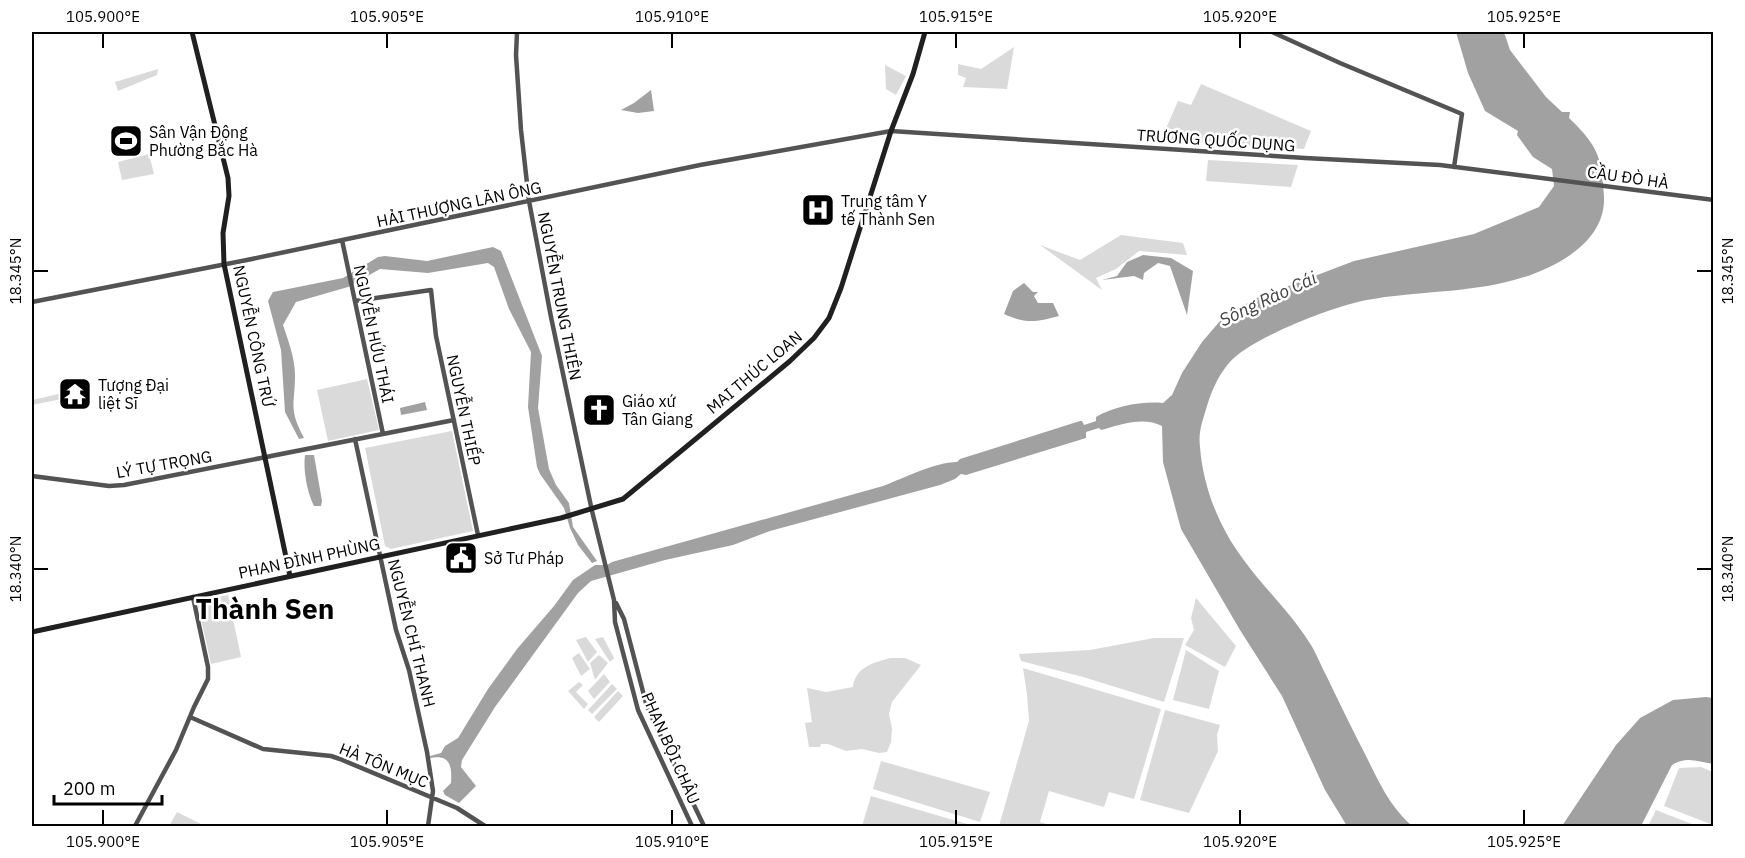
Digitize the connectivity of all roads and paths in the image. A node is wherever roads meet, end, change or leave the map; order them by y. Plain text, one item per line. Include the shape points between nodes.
1 (192, 32) edge
2 (517, 32) edge
3 (925, 32) edge
4 (1272, 32) edge
5 (891, 131) junction
6 (1454, 167) junction
7 (1540, 177) joint
8 (1713, 200) edge
9 (529, 201) junction
10 (342, 240) junction
11 (224, 264) junction
12 (355, 301) junction
13 (32, 302) edge
14 (454, 420) junction
15 (383, 434) junction
16 (355, 439) junction
17 (265, 457) junction
18 (32, 476) edge
19 (592, 511) junction
20 (478, 535) junction
21 (381, 557) junction
22 (290, 576) junction
23 (193, 597) junction
24 (614, 600) junction
25 (32, 632) edge
26 (190, 717) junction
27 (432, 798) junction
28 (135, 826) edge
29 (428, 826) edge
30 (485, 826) edge
31 (692, 826) edge
32 (704, 826) edge

1 - 11 main road, NGUYỄN CÔNG TRỨ via 228,178
2 - 9 street, NGUYỄN TRUNG THIÊN
3 - 5 main road, MAI THÚC LOAN
4 - 6 street via 1462,114
5 - 6 street, TRƯƠNG QUỐC DỤNG
5 - 9 street, HẢI THƯỢNG LÃN ÔNG
5 - 19 main road, MAI THÚC LOAN via 841,288 829,318 814,338 623,500
6 - 7 street, TRƯƠNG QUỐC DỤNG
7 - 8 street, CẦU ĐÒ HÀ
9 - 10 street, HẢI THƯỢNG LÃN ÔNG
9 - 19 street, NGUYỄN TRUNG THIÊN
10 - 11 street, HẢI THƯỢNG LÃN ÔNG
10 - 12 street, NGUYỄN HỨU THÁI
11 - 13 street, HẢI THƯỢNG LÃN ÔNG
11 - 17 main road, NGUYỄN CÔNG TRỨ
12 - 14 street, NGUYỄN THIẾP via 431,290 436,336
12 - 15 street, NGUYỄN HỨU THÁI
14 - 15 street, LÝ TỰ TRỌNG
14 - 20 street, NGUYỄN THIẾP
15 - 16 street, LÝ TỰ TRỌNG
16 - 17 street, LÝ TỰ TRỌNG
16 - 21 street, NGUYỄN CHÍ THANH
17 - 18 street, LÝ TỰ TRỌNG via 124,485
17 - 22 main road, NGUYỄN CÔNG TRỨ
19 - 20 main road, PHAN ĐÌNH PHÙNG
19 - 24 street, NGUYỄN TRUNG THIÊN
20 - 21 main road, PHAN ĐÌNH PHÙNG
21 - 22 main road, PHAN ĐÌNH PHÙNG
21 - 27 street, NGUYỄN CHÍ THANH via 422,725
22 - 23 main road, PHAN ĐÌNH PHÙNG
23 - 25 main road, PHAN ĐÌNH PHÙNG
23 - 26 street via 209,673
24 - 31 street, PHAN BỘI CHÂU via 615,622 638,710
24 - 32 street, PHAN BỘI CHÂU via 624,620 647,707
26 - 27 street, HÀ TÔN MỤC via 263,749 331,756
26 - 28 street
27 - 29 street, NGUYỄN CHÍ THANH
27 - 30 street, HÀ TÔN MỤC

